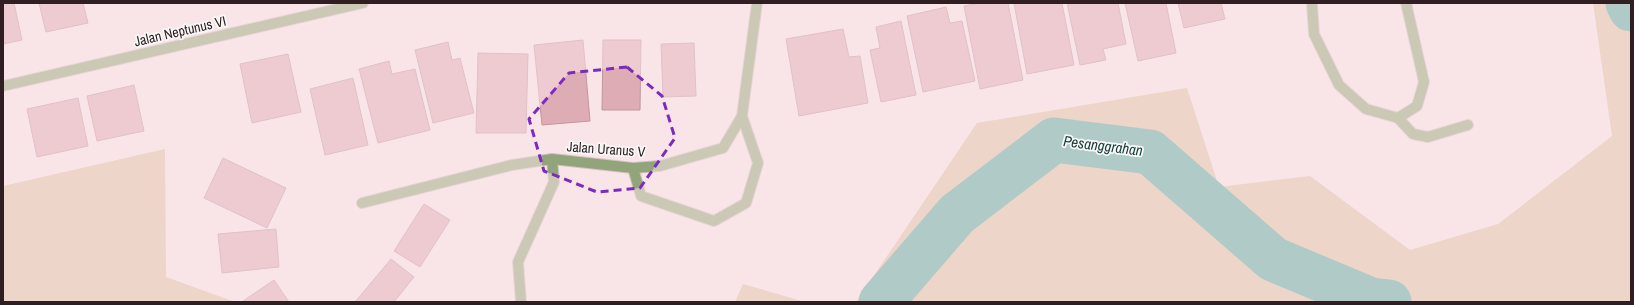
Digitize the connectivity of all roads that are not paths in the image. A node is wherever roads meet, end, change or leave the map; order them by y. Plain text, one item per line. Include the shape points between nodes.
1 (363, 3) edge
2 (757, 3) edge
3 (1312, 3) edge
4 (1406, 3) edge
5 (3, 86) edge
6 (742, 116) junction
7 (1398, 118) junction
8 (1468, 125) dead end
9 (552, 160) junction
10 (633, 168) junction
11 (362, 203) dead end
12 (522, 302) edge

1 - 5 street, Jalan Neptunus VI
2 - 6 street, Jalan Uranus V
3 - 7 street via 1314,34 1339,86 1366,110
4 - 7 street via 1424,82 1418,106
6 - 10 street, Jalan Uranus V via 723,148 660,166
6 - 10 street via 758,163 746,203 714,221 641,196
7 - 8 street via 1413,134 1428,138
9 - 10 street, Jalan Uranus V
9 - 11 street, Jalan Uranus V via 512,165
9 - 12 street via 554,182 518,262

